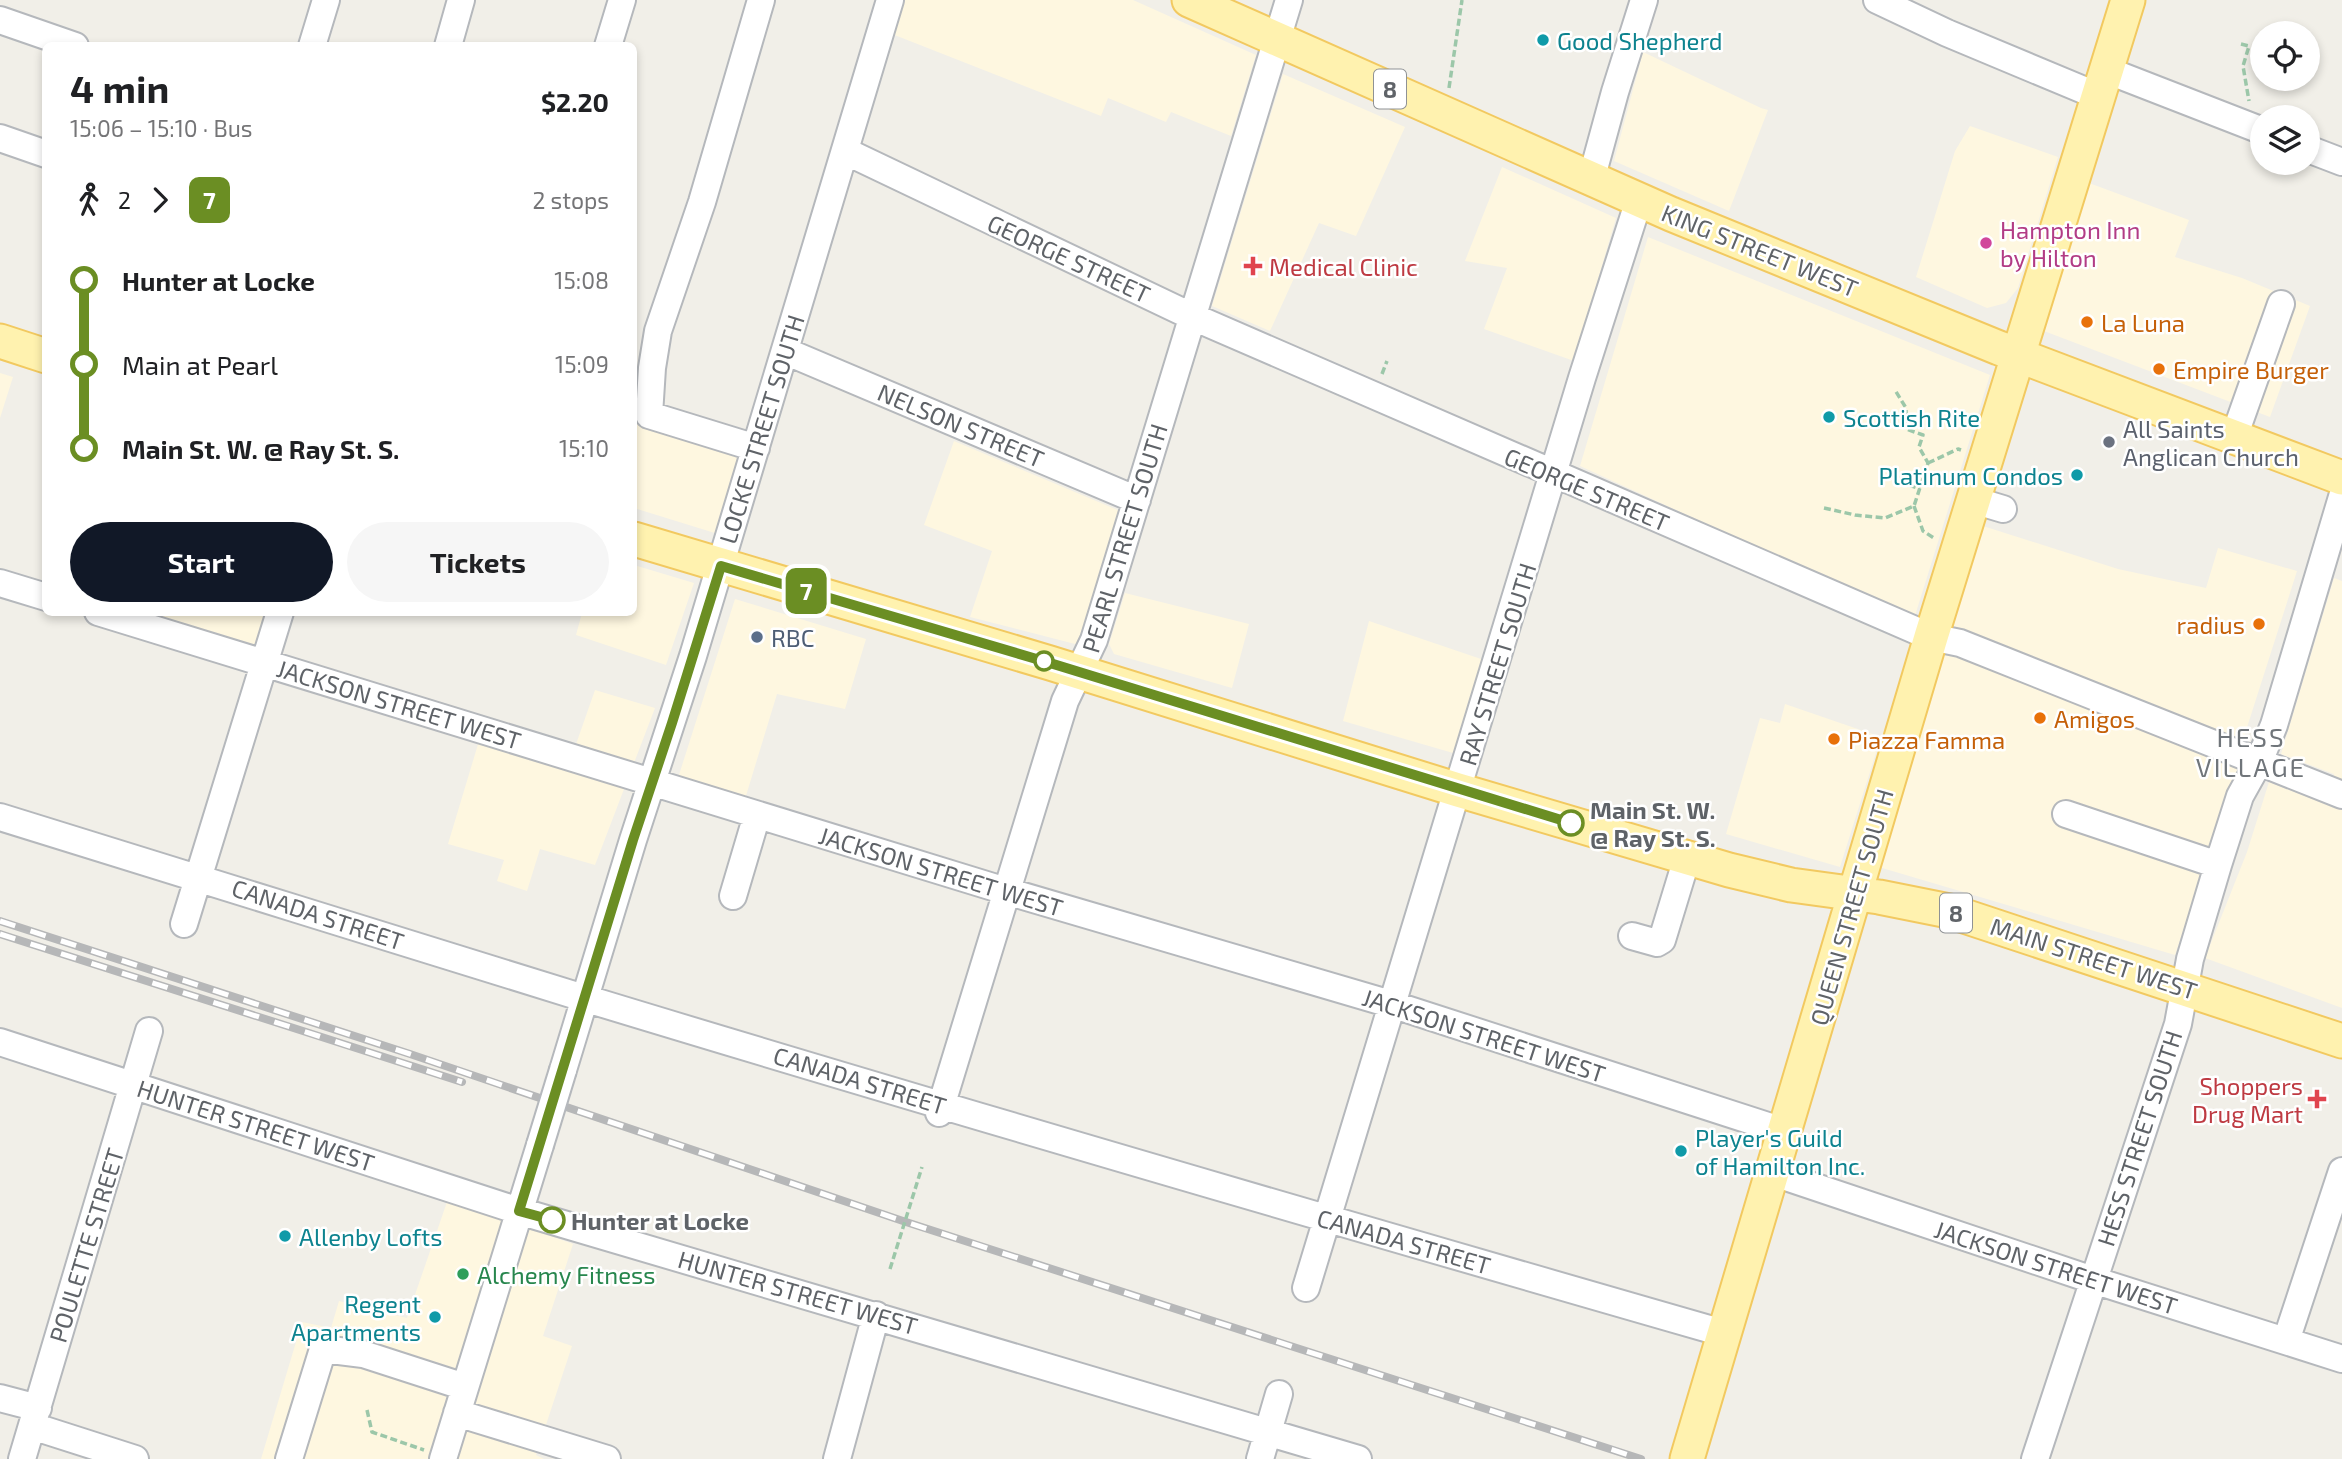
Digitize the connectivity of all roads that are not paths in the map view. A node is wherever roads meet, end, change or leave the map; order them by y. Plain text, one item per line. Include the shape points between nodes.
1 (326, 0) edge
2 (461, 0) edge
3 (622, 0) edge
4 (761, 0) edge
5 (890, 0) edge
6 (1189, 0) edge
7 (1289, 0) edge
8 (1644, 0) edge
9 (1877, 0) edge
10 (2128, 0) edge
11 (0, 20) edge
12 (1276, 39) junction
13 (63, 42) edge
14 (313, 42) edge
15 (449, 42) edge
16 (609, 42) edge
17 (2102, 83) junction
18 (2250, 119) edge
19 (0, 138) edge
20 (845, 151) junction
21 (42, 153) edge
22 (2320, 154) edge
23 (2342, 162) edge
24 (1591, 180) junction
25 (1639, 200) junction
26 (2281, 304) dead end
27 (1191, 316) junction
28 (0, 341) edge
29 (785, 351) junction
30 (42, 355) edge
31 (2018, 355) junction
32 (2234, 436) junction
33 (756, 448) junction
34 (1554, 475) junction
35 (2342, 478) edge
36 (2342, 497) edge
37 (1137, 500) junction
38 (637, 540) edge
39 (721, 566) junction
40 (0, 583) edge
41 (42, 596) edge
42 (111, 616) edge
43 (279, 616) edge
44 (1931, 637) junction
45 (264, 663) junction
46 (1080, 672) junction
47 (2259, 762) junction
48 (653, 782) junction
49 (1458, 790) junction
50 (2342, 795) edge
51 (2067, 814) dead end
52 (757, 815) junction
53 (0, 817) edge
54 (1687, 858) junction
55 (2218, 864) junction
56 (199, 877) junction
57 (1006, 891) junction
58 (1854, 894) junction
59 (733, 896) dead end
60 (184, 924) dead end
61 (1632, 936) dead end
62 (2184, 988) junction
63 (585, 999) junction
64 (1394, 1005) junction
65 (149, 1031) dead end
66 (2342, 1041) edge
67 (0, 1042) edge
68 (134, 1086) junction
69 (941, 1109) junction
70 (1783, 1131) junction
71 (2342, 1171) edge
72 (1771, 1172) junction
73 (519, 1211) junction
74 (1327, 1219) junction
75 (2093, 1280) junction
76 (1306, 1288) dead end
77 (876, 1315) junction
78 (1723, 1334) junction
79 (2286, 1340) junction
80 (2342, 1359) edge
81 (465, 1387) junction
82 (1279, 1394) dead end
83 (0, 1398) edge
84 (457, 1413) junction
85 (35, 1417) junction
86 (1268, 1432) junction
87 (437, 1456) edge
88 (22, 1459) edge
89 (135, 1459) edge
90 (289, 1459) edge
91 (607, 1459) edge
92 (837, 1459) edge
93 (1260, 1459) edge
94 (1357, 1459) edge
95 (1687, 1459) edge
96 (2035, 1459) edge

1 - 14 street
2 - 15 street
3 - 16 street
4 - 33 street via 702,202 658,331 649,415
5 - 20 street, LOCKE STREET SOUTH
6 - 12 main road, KING STREET WEST / 8
7 - 12 street, PEARL STREET SOUTH
8 - 24 street
9 - 17 street via 1947,33
10 - 17 main road, QUEEN STREET SOUTH
11 - 13 street
12 - 24 main road, KING STREET WEST / 8
12 - 27 street, PEARL STREET SOUTH
17 - 18 street
17 - 31 main road, QUEEN STREET SOUTH
19 - 21 street
20 - 27 street, GEORGE STREET
20 - 29 street, LOCKE STREET SOUTH
22 - 23 street
24 - 25 main road, KING STREET WEST / 8
25 - 31 main road, KING STREET WEST / 8
25 - 34 street, RAY STREET SOUTH
26 - 32 street
27 - 34 street, GEORGE STREET
27 - 37 street, PEARL STREET SOUTH
28 - 30 main road
29 - 33 street, LOCKE STREET SOUTH
29 - 37 street, NELSON STREET
31 - 32 main road, KING STREET WEST / 8
31 - 44 main road, QUEEN STREET SOUTH via 1988,505
32 - 35 main road, KING STREET WEST / 8
33 - 39 street, LOCKE STREET SOUTH
34 - 44 street, GEORGE STREET
34 - 49 street, RAY STREET SOUTH
36 - 47 street, HESS STREET SOUTH
37 - 46 street, PEARL STREET SOUTH
38 - 39 main road, MAIN STREET WEST / 8
39 - 46 main road, MAIN STREET WEST / 8
39 - 48 street, LOCKE STREET SOUTH
40 - 41 street
42 - 45 street, JACKSON STREET WEST
43 - 45 street
44 - 47 street, GEORGE STREET via 1960,643 2092,693
44 - 58 main road, QUEEN STREET SOUTH
45 - 48 street, JACKSON STREET WEST
45 - 56 street
46 - 49 main road, MAIN STREET WEST / 8
46 - 57 street, PEARL STREET SOUTH via 1065,701
47 - 50 street, GEORGE STREET
47 - 55 street, HESS STREET SOUTH via 2240,796
48 - 52 street, JACKSON STREET WEST
48 - 63 street, LOCKE STREET SOUTH
49 - 54 main road, MAIN STREET WEST / 8
49 - 64 street, RAY STREET SOUTH
51 - 55 street
52 - 57 street, JACKSON STREET WEST
52 - 59 street
53 - 56 street, CANADA STREET
54 - 58 main road, MAIN STREET WEST / 8 via 1791,886
54 - 61 street via 1662,940 1657,943
55 - 62 street, HESS STREET SOUTH
56 - 60 street
56 - 63 street, CANADA STREET
57 - 64 street, JACKSON STREET WEST
57 - 69 street, PEARL STREET SOUTH
58 - 62 main road, MAIN STREET WEST / 8 via 1949,911
58 - 70 main road, QUEEN STREET SOUTH
62 - 66 main road, MAIN STREET WEST / 8
62 - 75 street, HESS STREET SOUTH via 2175,1031
63 - 69 street, CANADA STREET
63 - 73 street, LOCKE STREET SOUTH, bridge
64 - 70 street, JACKSON STREET WEST
64 - 74 street, RAY STREET SOUTH
65 - 68 street, POULETTE STREET
67 - 68 street, HUNTER STREET WEST
68 - 73 street, HUNTER STREET WEST
68 - 85 street, POULETTE STREET
69 - 74 street, CANADA STREET
70 - 72 main road, QUEEN STREET SOUTH
71 - 79 street
72 - 75 street, JACKSON STREET WEST
72 - 78 main road, QUEEN STREET SOUTH
73 - 77 street, HUNTER STREET WEST
73 - 81 street, LOCKE STREET SOUTH
74 - 76 street, RAY STREET SOUTH
74 - 78 street, CANADA STREET
75 - 79 street, JACKSON STREET WEST
75 - 96 street, HESS STREET SOUTH
77 - 86 street, HUNTER STREET WEST
77 - 92 street
78 - 95 main road, QUEEN STREET SOUTH
79 - 80 street, JACKSON STREET WEST
81 - 84 street, LOCKE STREET SOUTH
81 - 90 street via 363,1354 323,1349
82 - 86 street
83 - 85 street
84 - 87 street, LOCKE STREET SOUTH
84 - 91 street
85 - 88 street, POULETTE STREET
85 - 89 street
86 - 93 street
86 - 94 street, HUNTER STREET WEST

